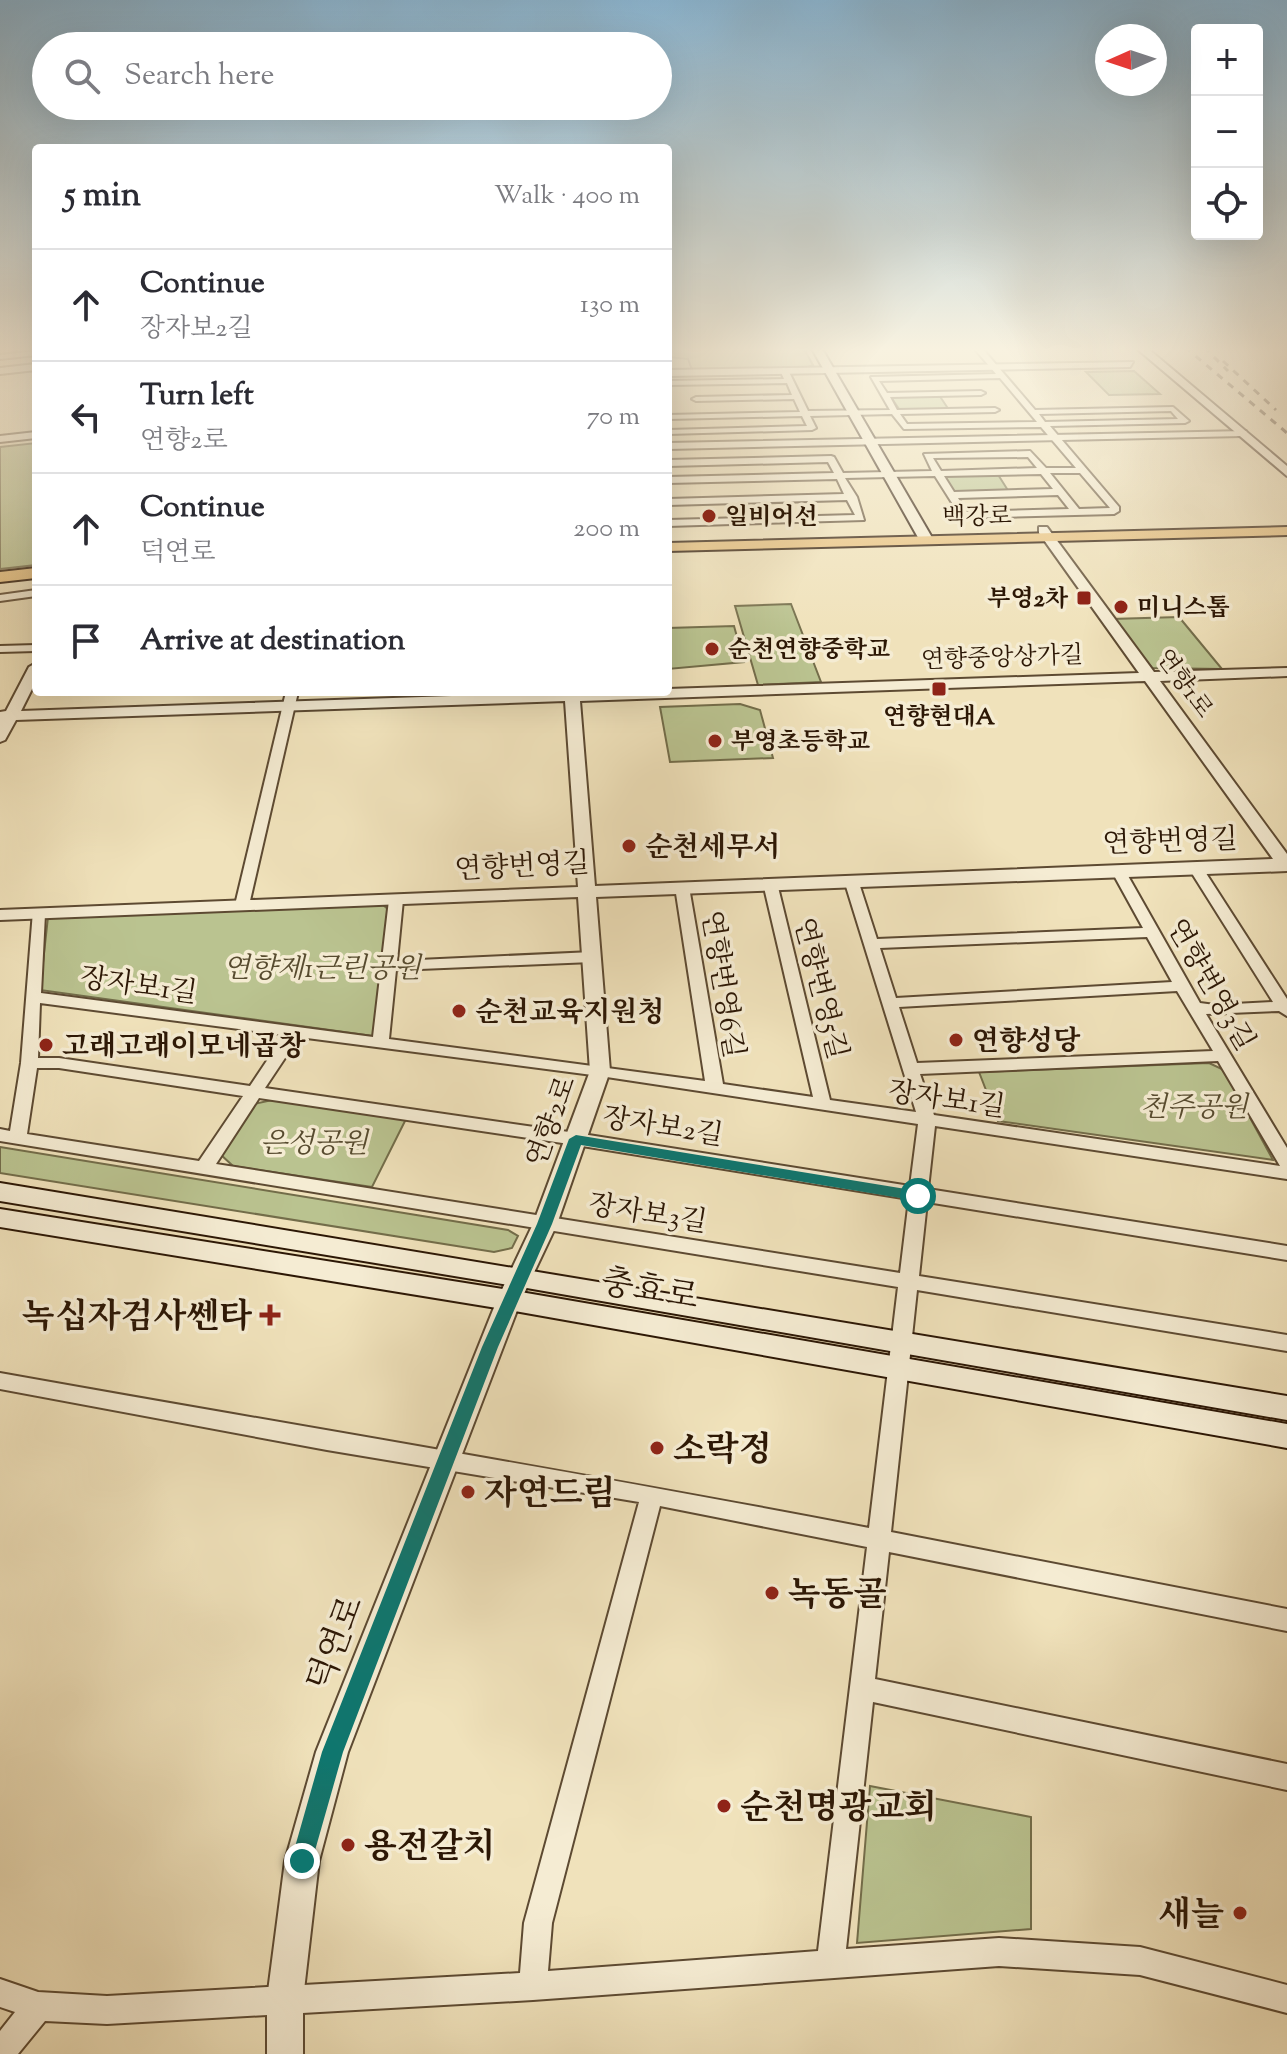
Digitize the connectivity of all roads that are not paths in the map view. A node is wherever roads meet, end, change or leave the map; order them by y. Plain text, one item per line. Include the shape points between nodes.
1 (795, 443) edge
2 (871, 443) edge
3 (1060, 443) edge
4 (1253, 443) edge
5 (672, 446) edge
6 (717, 462) junction
7 (672, 463) edge
8 (1083, 470) junction
9 (1043, 471) junction
10 (1287, 472) edge
11 (938, 473) junction
12 (889, 474) junction
13 (840, 475) junction
14 (722, 478) junction
15 (672, 480) edge
16 (1060, 492) junction
17 (951, 495) junction
18 (852, 497) junction
19 (729, 500) junction
20 (672, 502) edge
21 (1076, 512) junction
22 (735, 521) junction
23 (672, 523) edge
24 (1287, 524) edge
25 (1287, 531) edge
26 (1046, 534) junction
27 (924, 536) junction
28 (672, 540) edge
29 (672, 547) edge
30 (32, 576) edge
31 (2, 580) edge
32 (32, 594) edge
33 (0, 598) edge
34 (32, 648) edge
35 (0, 649) edge
36 (1287, 672) edge
37 (32, 673) edge
38 (1150, 676) junction
39 (672, 691) edge
40 (432, 696) edge
41 (573, 696) edge
42 (290, 698) edge
43 (6, 715) edge
44 (0, 737) edge
45 (1287, 865) edge
46 (1195, 867) junction
47 (1118, 870) junction
48 (851, 880) junction
49 (770, 883) junction
50 (682, 887) junction
51 (587, 890) junction
52 (396, 900) junction
53 (242, 905) junction
54 (38, 914) junction
55 (0, 915) edge
56 (1152, 932) junction
57 (871, 944) junction
58 (592, 957) junction
59 (388, 966) junction
60 (1182, 986) junction
61 (34, 997) junction
62 (890, 1003) junction
63 (1194, 1007) junction
64 (1286, 1008) edge
65 (294, 1032) junction
66 (380, 1043) junction
67 (1222, 1056) junction
68 (29, 1063) junction
69 (911, 1069) junction
70 (600, 1071) junction
71 (715, 1089) junction
72 (255, 1092) junction
73 (823, 1105) junction
74 (927, 1121) junction
75 (9, 1136) edge
76 (576, 1139) junction
77 (1287, 1163) edge
78 (203, 1169) junction
79 (1287, 1173) edge
80 (0, 1192) edge
81 (918, 1196) junction
82 (0, 1218) edge
83 (545, 1224) junction
84 (1287, 1253) edge
85 (908, 1282) junction
86 (515, 1288) junction
87 (1287, 1343) edge
88 (899, 1356) junction
89 (0, 1381) edge
90 (1287, 1408) edge
91 (1287, 1436) edge
92 (447, 1460) junction
93 (652, 1495) junction
94 (880, 1537) junction
95 (1287, 1620) edge
96 (863, 1688) junction
97 (1287, 1777) edge
98 (830, 1965) junction
99 (533, 1986) junction
100 (0, 1993) edge
101 (285, 1999) junction
102 (1287, 1999) edge
103 (38, 2006) junction
104 (0, 2054) edge
105 (285, 2054) edge

1 - 5 street
2 - 12 main road
3 - 8 street
4 - 10 main road
6 - 7 street
6 - 13 street via 831,459
6 - 14 street
8 - 9 street
8 - 21 street via 1116,509
9 - 11 street
9 - 11 street via 1030,454 927,456
9 - 16 street
11 - 12 street
11 - 17 street
12 - 13 street
12 - 27 main road
13 - 14 street
13 - 18 street
14 - 15 street
14 - 19 street
16 - 17 street
16 - 21 street
17 - 21 street via 964,515
18 - 19 street
18 - 22 street via 861,518
19 - 20 street
19 - 22 street
22 - 23 street
24 - 26 main road, 백강로
25 - 26 main road, 백강로
26 - 27 main road, 백강로
26 - 38 street, 연향1로
27 - 28 main road, 백강로
27 - 29 main road, 백강로
30 - 31 main road
32 - 33 street
34 - 35 street
36 - 38 street, 연향중앙상가길
37 - 43 street
38 - 39 street, 연향중앙상가길
38 - 45 street, 연향1로
40 - 42 street, 연향중앙상가길
41 - 51 street, 연향2로
42 - 43 street, 연향중앙상가길
42 - 53 street
43 - 44 street
45 - 46 street, 연향번영길
46 - 47 street, 연향번영길
46 - 64 street
47 - 48 street, 연향번영길
47 - 56 street, 연향번영3길
48 - 49 street, 연향번영길
48 - 57 street
49 - 50 street, 연향번영길
49 - 73 street, 연향번영5길
50 - 51 street, 연향번영길
50 - 71 street, 연향번영6길
51 - 52 street, 연향번영길
51 - 58 street, 연향2로
52 - 53 street, 연향번영길
52 - 59 street
53 - 54 street, 연향번영길
54 - 55 street, 연향번영길
54 - 61 street
56 - 57 street
56 - 60 street, 연향번영3길
57 - 62 street
58 - 59 street
58 - 70 street, 연향2로
59 - 66 street
60 - 62 street
60 - 63 street, 연향번영3길
61 - 65 street, 장자보1길
61 - 68 street
62 - 69 street
63 - 64 street
63 - 67 street, 연향번영3길
65 - 66 street, 장자보1길
65 - 72 street
66 - 70 street, 장자보1길
67 - 69 street
67 - 77 street, 연향번영3길
68 - 72 street, 장자보2길
68 - 75 street
69 - 74 street
70 - 71 street, 장자보1길
70 - 76 street, 연향2로
71 - 73 street, 장자보1길
72 - 76 street, 장자보2길
72 - 78 street
73 - 74 street, 장자보1길
74 - 79 street, 장자보1길
74 - 81 street
75 - 78 street, 장자보3길
76 - 81 street, 장자보2길
76 - 83 street, 연향2로
78 - 83 street, 장자보3길
80 - 86 main road, 충효로
81 - 84 street, 장자보2길
81 - 85 street
82 - 86 main road, 충효로
83 - 85 street, 장자보3길
83 - 86 street, 연향2로
85 - 87 street, 장자보3길
85 - 88 street
86 - 88 main road, 충효로
86 - 92 street, 덕연로
88 - 90 main road, 충효로
88 - 91 main road, 충효로
88 - 94 street
89 - 92 street
92 - 93 street
92 - 101 street, 덕연로 via 323,1781 302,1861
93 - 94 street
93 - 99 street via 538,1923
94 - 95 street
94 - 96 street
96 - 97 street
96 - 98 street
98 - 99 street
98 - 102 street via 999,1952 1078,1956 1140,1961
99 - 101 street
100 - 103 street
101 - 103 street via 107,2010
101 - 105 street, 덕연로
103 - 104 street

